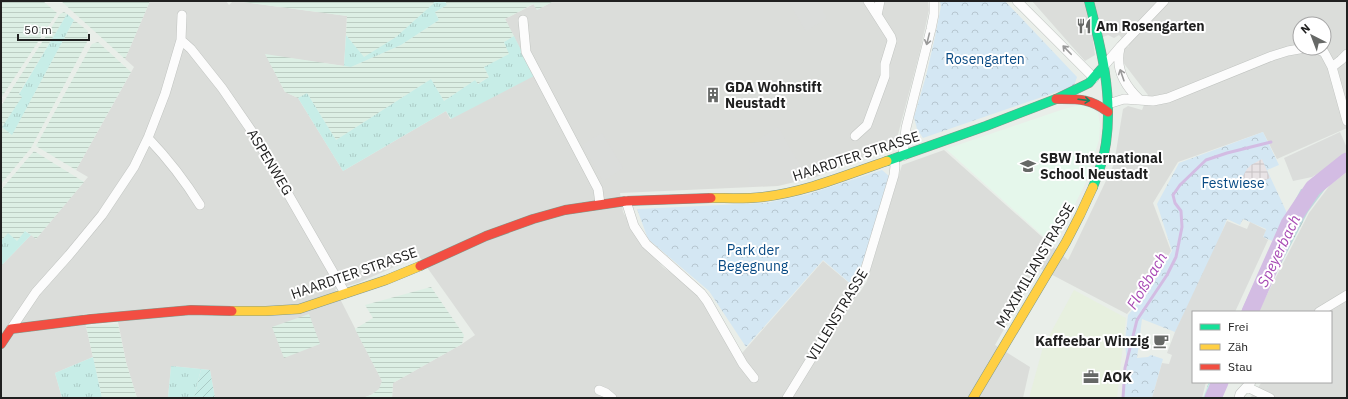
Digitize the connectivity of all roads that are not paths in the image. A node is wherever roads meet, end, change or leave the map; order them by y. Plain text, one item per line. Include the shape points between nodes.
1 (868, 1) edge
2 (880, 1) edge
3 (934, 1) edge
4 (1017, 1) edge
5 (1089, 1) edge
6 (1164, 1) edge
7 (182, 15) dead end
8 (877, 16) junction
9 (523, 20) dead end
10 (181, 40) junction
11 (1121, 46) junction
12 (1292, 50) edge
13 (1347, 54) edge
14 (1326, 56) edge
15 (1103, 67) junction
16 (1332, 67) junction
17 (1094, 78) junction
18 (1056, 99) junction
19 (1139, 99) junction
20 (1108, 108) junction
21 (1346, 117) edge
22 (855, 136) dead end
23 (148, 138) junction
24 (903, 156) junction
25 (894, 159) junction
26 (626, 201) junction
27 (600, 204) junction
28 (200, 205) dead end
29 (345, 293) junction
30 (1347, 295) edge
31 (1321, 311) edge
32 (11, 329) junction
33 (1, 344) edge
34 (754, 378) dead end
35 (1249, 385) edge
36 (599, 390) dead end
37 (612, 398) edge
38 (786, 398) edge
39 (973, 398) edge
40 (1239, 398) edge
41 (1270, 398) edge

1 - 8 street
2 - 8 street
3 -> 24 street via 934,14 906,128
17 -> 4 street
5 - 15 street, MAXIMILIANSTRASSE via 1100,42
6 - 11 street
7 - 10 street
8 - 22 street via 892,41 885,64 885,76 867,125
9 - 27 street via 526,52 598,189
10 - 23 street via 165,94
10 - 29 street, ASPENWEG via 222,88 253,133
11 - 15 street
19 -> 11 street via 1124,82 1118,58
12 - 19 street via 1168,98 1153,101
13 - 16 street
14 - 16 street
15 - 17 street, HAARDTER STRASSE
15 - 20 street, MAXIMILIANSTRASSE
16 - 21 street
17 - 18 street, HAARDTER STRASSE via 1085,86
18 -> 20 street via 1083,98
18 - 24 street, HAARDTER STRASSE
19 - 20 street via 1124,99
20 - 39 street, MAXIMILIANSTRASSE via 1106,144 1086,202 1041,286
23 - 28 street via 171,163
23 - 32 street via 134,167 102,215 36,292
24 - 25 street, HAARDTER STRASSE
25 - 26 street, HAARDTER STRASSE via 816,186 772,196
25 - 38 street, VILLENSTRASSE via 894,175 865,271
26 - 27 street, HAARDTER STRASSE
26 - 34 street via 634,226 646,244 701,293
27 - 29 street, HAARDTER STRASSE via 565,210 508,228 393,277
29 - 32 street, HAARDTER STRASSE via 291,310 191,310
30 - 31 street
32 - 33 street
35 - 40 street
35 - 41 street
36 - 37 street

